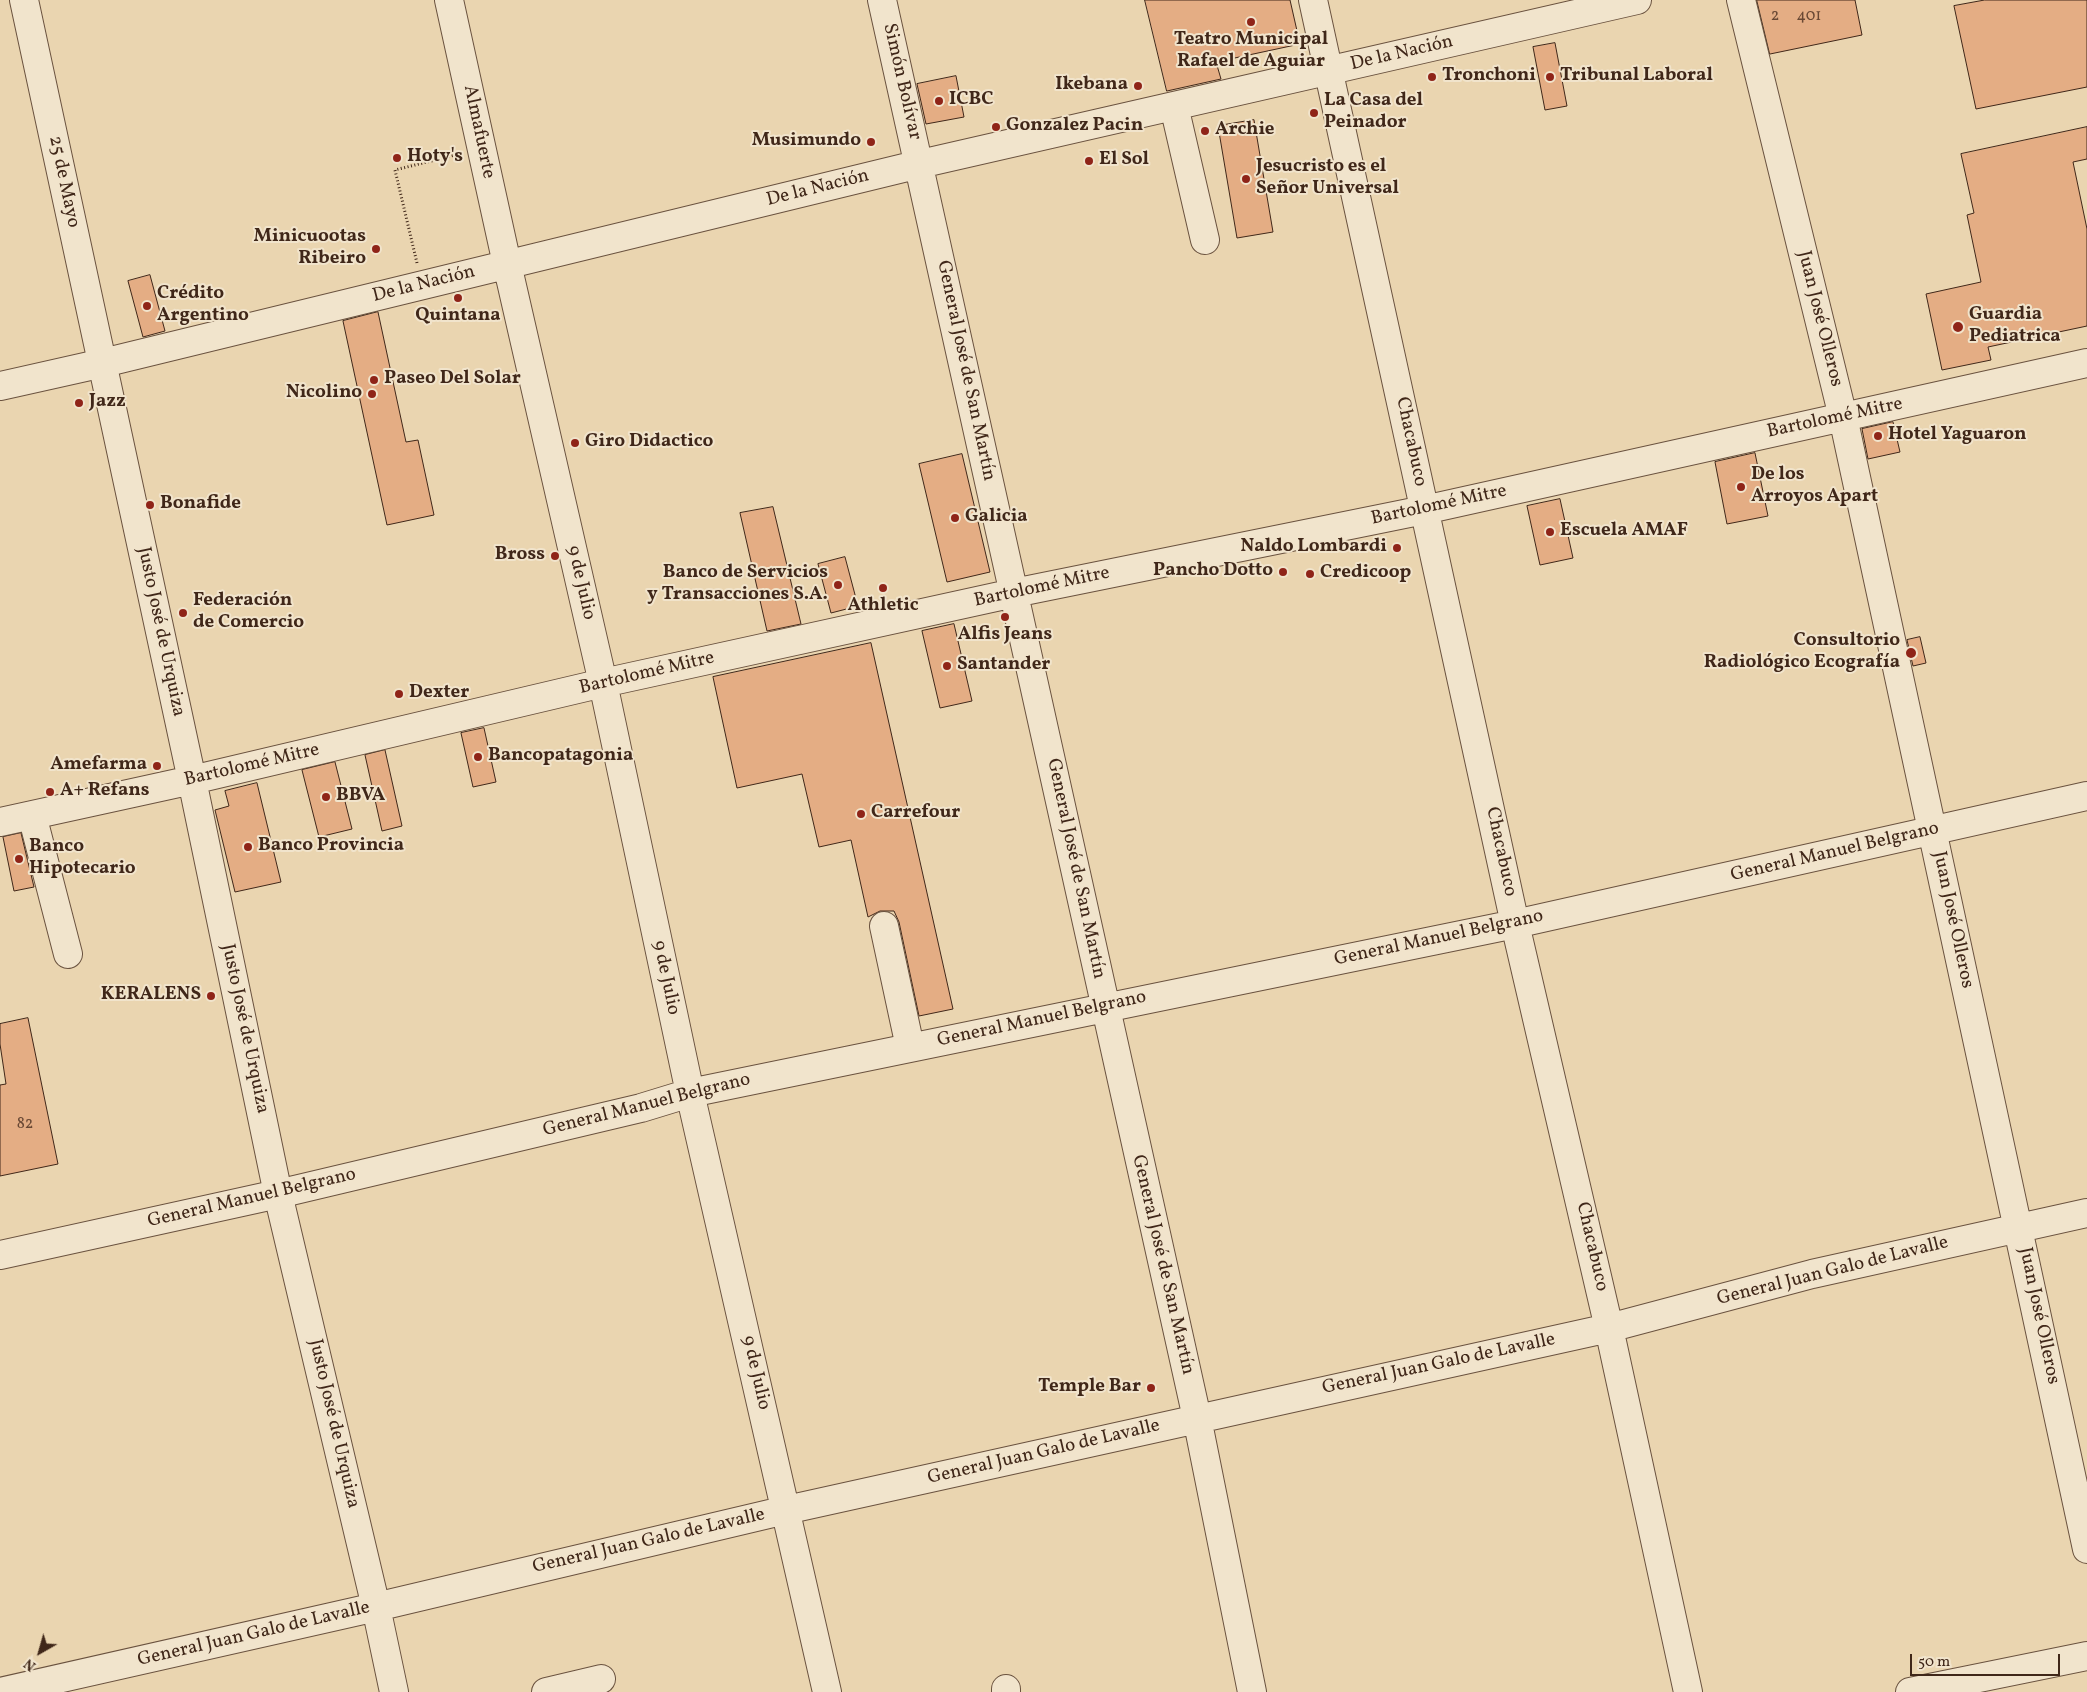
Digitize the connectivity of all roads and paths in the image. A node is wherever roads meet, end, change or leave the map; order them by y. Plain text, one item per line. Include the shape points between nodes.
1 (24, 0) edge
2 (449, 0) edge
3 (882, 0) edge
4 (1313, 0) edge
5 (1637, 0) edge
6 (1741, 0) edge
7 (1330, 70) junction
8 (1174, 106) junction
9 (481, 149) junction
10 (920, 164) junction
11 (1205, 240) dead end
12 (507, 264) junction
13 (422, 285) junction
14 (2087, 363) edge
15 (103, 364) junction
16 (0, 386) edge
17 (1842, 417) junction
18 (1424, 510) junction
19 (1014, 593) junction
20 (603, 683) junction
21 (192, 780) junction
22 (2087, 796) edge
23 (32, 815) junction
24 (0, 822) edge
25 (1933, 831) junction
26 (1515, 924) junction
27 (884, 926) dead end
28 (68, 954) dead end
29 (1105, 1007) junction
30 (910, 1048) junction
31 (690, 1093) junction
32 (278, 1194) junction
33 (2087, 1213) edge
34 (2019, 1228) junction
35 (0, 1256) edge
36 (1609, 1328) junction
37 (1197, 1418) junction
38 (786, 1510) junction
39 (2087, 1549) edge
40 (376, 1607) junction
41 (2087, 1656) edge
42 (601, 1679) dead end
43 (0, 1692) edge
44 (394, 1692) edge
45 (546, 1692) edge
46 (828, 1692) edge
47 (1252, 1692) edge
48 (1688, 1692) edge
49 (1910, 1692) edge

1 - 15 street, 25 de Mayo
2 - 9 street, Almafuerte
3 - 10 street, Simón Bolívar
4 - 7 street, Chacabuco
5 - 7 street, De la Nación
6 - 17 street, Juan José Olleros
7 - 8 street, De la Nación
7 - 18 street, Chacabuco
8 - 10 street, De la Nación
8 - 11 street
9 - 12 street, Almafuerte
9 - 13 path via 395,170
10 - 12 street, De la Nación
10 - 19 street, General José de San Martín
12 - 13 street, De la Nación
12 - 20 street, 9 de Julio
13 - 15 street, De la Nación
14 - 17 street, Bartolomé Mitre
15 - 16 street, De la Nación
15 - 21 street, Justo José de Urquiza
17 - 18 street, Bartolomé Mitre
17 - 25 street, Juan José Olleros
18 - 19 street, Bartolomé Mitre
18 - 26 street, Chacabuco
19 - 20 street, Bartolomé Mitre
19 - 29 street, General José de San Martín
20 - 21 street, Bartolomé Mitre
20 - 31 street, 9 de Julio
21 - 23 street, Bartolomé Mitre
21 - 32 street, Justo José de Urquiza
22 - 25 street, General Manuel Belgrano
23 - 24 street, Bartolomé Mitre
23 - 28 street
25 - 26 street, General Manuel Belgrano
25 - 34 street, Juan José Olleros
26 - 29 street, General Manuel Belgrano
26 - 36 street, Chacabuco
27 - 30 street
29 - 30 street, General Manuel Belgrano
29 - 37 street, General José de San Martín
30 - 31 street, General Manuel Belgrano
31 - 32 street, General Manuel Belgrano via 642,1108
31 - 38 street, 9 de Julio
32 - 35 street, General Manuel Belgrano
32 - 40 street, Justo José de Urquiza
33 - 34 street, General Juan Galo de Lavalle
34 - 36 street, General Juan Galo de Lavalle via 1812,1274
34 - 39 street, Juan José Olleros
36 - 37 street, General Juan Galo de Lavalle
36 - 48 street, Chacabuco
37 - 38 street, General Juan Galo de Lavalle
37 - 47 street, General José de San Martín
38 - 40 street, General Juan Galo de Lavalle
38 - 46 street, 9 de Julio
40 - 43 street, General Juan Galo de Lavalle
40 - 44 street, Justo José de Urquiza
41 - 49 street
42 - 45 street

